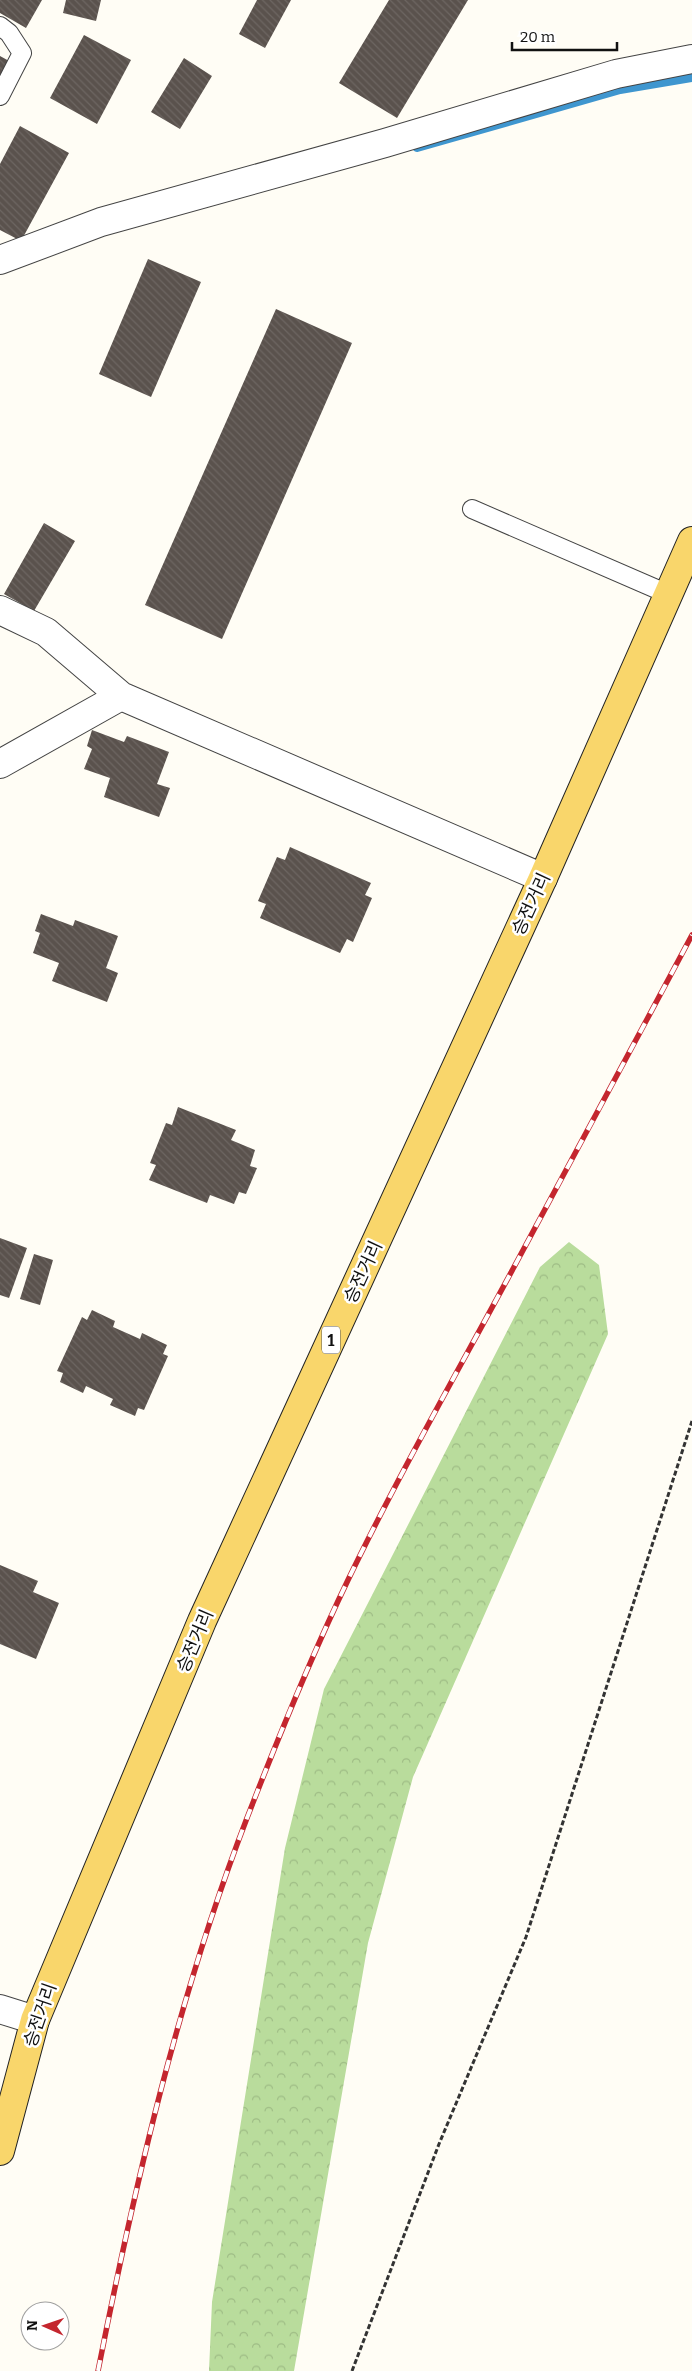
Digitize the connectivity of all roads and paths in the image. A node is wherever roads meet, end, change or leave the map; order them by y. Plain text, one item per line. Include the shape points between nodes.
1 (0, 26) edge
2 (692, 59) edge
3 (0, 96) edge
4 (0, 260) edge
5 (472, 509) dead end
6 (692, 541) edge
7 (668, 594) junction
8 (0, 610) edge
9 (121, 696) junction
10 (0, 764) edge
11 (543, 878) junction
12 (692, 1421) edge
13 (0, 2009) edge
14 (35, 2020) junction
15 (0, 2151) edge
16 (352, 2371) edge

1 - 3 lane via 9,33 22,53
2 - 4 street via 616,74 385,143 101,222
5 - 7 lane
6 - 7 main road, 승전거리 / 1
7 - 11 main road, 승전거리 / 1
8 - 9 street via 46,632
9 - 10 street
9 - 11 street
11 - 14 main road, 승전거리 / 1 via 202,1621
12 - 16 path via 526,1937 439,2144
13 - 14 street
14 - 15 main road, 승전거리 / 1

